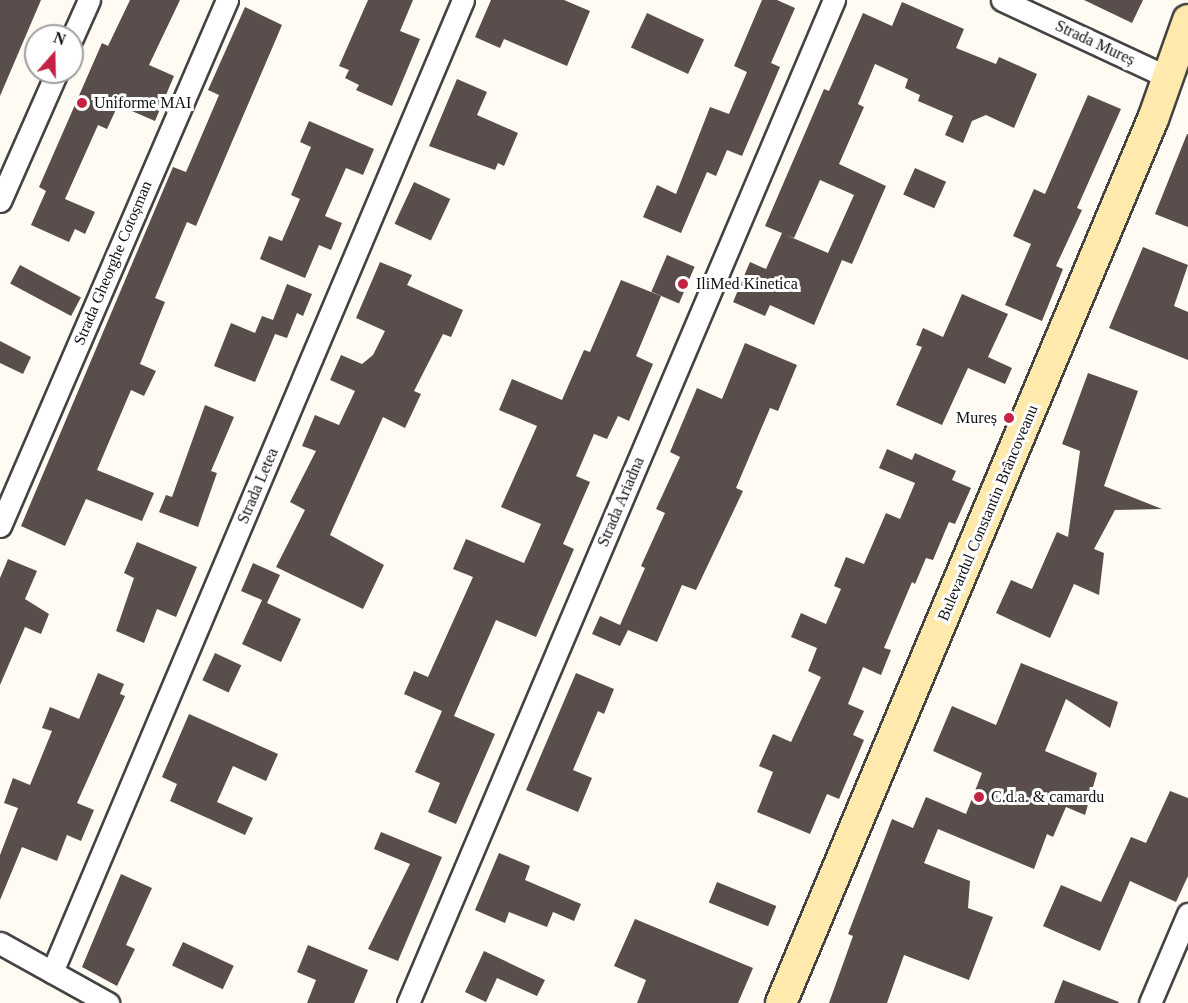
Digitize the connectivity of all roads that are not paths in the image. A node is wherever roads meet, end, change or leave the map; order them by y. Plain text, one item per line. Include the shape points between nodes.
1 (89, 0) edge
2 (227, 0) edge
3 (463, 0) edge
4 (834, 0) edge
5 (1002, 0) edge
6 (1188, 20) edge
7 (78, 24) edge
8 (1178, 81) edge
9 (52, 84) edge
10 (0, 201) edge
11 (0, 526) edge
12 (1188, 914) edge
13 (0, 943) edge
14 (52, 972) junction
15 (108, 1003) edge
16 (408, 1003) edge
17 (781, 1003) edge
18 (1150, 1003) edge

1 - 7 street
2 - 11 street, Strada Gheorghe Cotoșman
3 - 14 street, Strada Letea
4 - 16 street, Strada Ariadna
5 - 8 street, Strada Mureș
6 - 8 main road, Bulevardul Constantin Brâncoveanu
8 - 17 main road, Bulevardul Constantin Brâncoveanu via 1149,130
9 - 10 street
12 - 18 street
13 - 14 street
14 - 15 street

